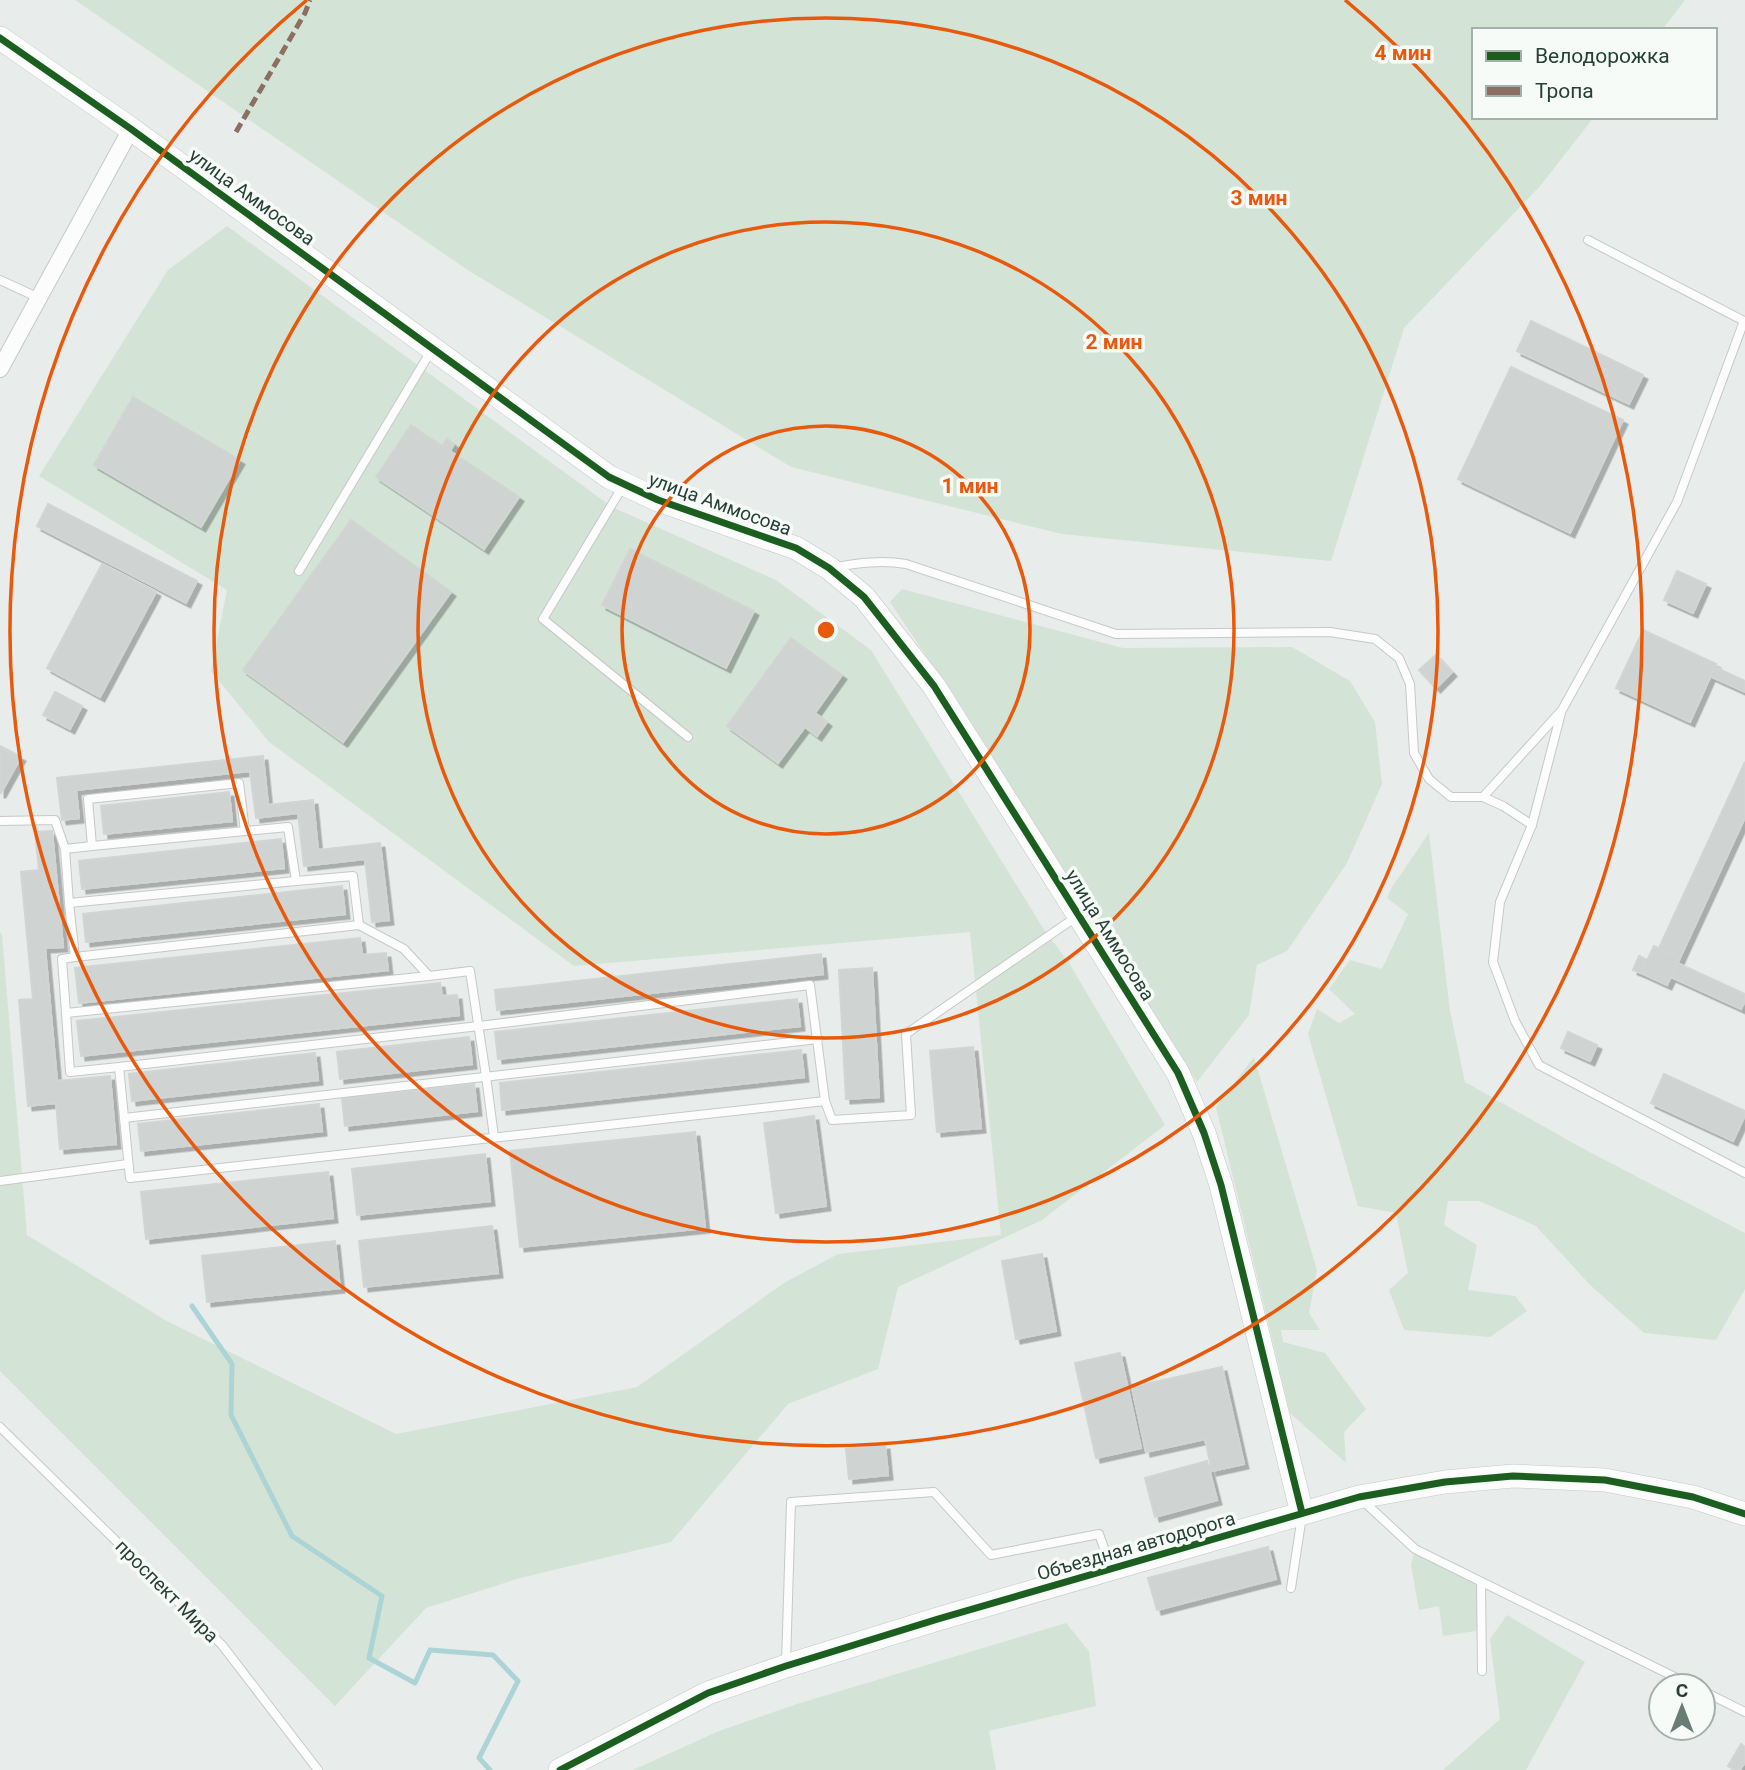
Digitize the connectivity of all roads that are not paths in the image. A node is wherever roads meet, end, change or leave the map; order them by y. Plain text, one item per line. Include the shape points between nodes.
1 (0, 38) edge
2 (131, 129) junction
3 (1588, 240) dead end
4 (0, 280) edge
5 (39, 298) junction
6 (1744, 321) edge
7 (432, 348) junction
8 (0, 369) edge
9 (624, 484) junction
10 (829, 568) junction
11 (299, 570) dead end
12 (1562, 710) junction
13 (688, 737) dead end
14 (1483, 797) junction
15 (0, 821) edge
16 (1532, 825) junction
17 (245, 831) junction
18 (92, 846) junction
19 (65, 849) junction
20 (296, 881) junction
21 (69, 903) junction
22 (1079, 915) junction
23 (359, 925) junction
24 (75, 957) junction
25 (429, 976) junction
26 (66, 1013) junction
27 (479, 1026) junction
28 (818, 1039) junction
29 (119, 1066) junction
30 (486, 1076) junction
31 (825, 1101) junction
32 (124, 1118) junction
33 (494, 1137) junction
34 (128, 1164) junction
35 (1745, 1173) edge
36 (0, 1181) edge
37 (0, 1427) edge
38 (1359, 1497) junction
39 (1302, 1513) junction
40 (1745, 1514) edge
41 (1111, 1570) junction
42 (1481, 1581) junction
43 (1291, 1588) dead end
44 (786, 1666) junction
45 (1482, 1671) dead end
46 (1665, 1672) edge
47 (1717, 1698) edge
48 (1745, 1712) edge
49 (318, 1770) edge
50 (560, 1770) edge

1 - 2 street, улица Аммосова
2 - 5 street
2 - 7 street, улица Аммосова
3 - 6 lane
4 - 5 lane
5 - 8 street
6 - 12 lane via 1676,502
7 - 9 street, улица Аммосова
7 - 11 lane
9 - 10 street, улица Аммосова via 796,548
9 - 13 lane via 543,618
10 - 14 lane via 865,562 906,564 1116,634 1330,632 1375,639 1399,658 1410,684 1414,753 1429,779 1451,797
10 - 22 street, улица Аммосова via 864,597 934,686
12 - 14 lane
12 - 16 lane
14 - 16 lane
15 - 19 lane via 55,820
16 - 35 lane via 1500,902 1493,962 1515,1021 1539,1065
17 - 18 lane
17 - 18 lane via 239,783 88,799
17 - 20 lane via 288,827
18 - 19 lane
19 - 21 lane
20 - 21 lane
20 - 23 lane via 353,876
21 - 24 lane
22 - 31 lane via 906,1034 912,1115 832,1121
22 - 39 street, улица Аммосова via 1178,1073 1204,1133 1227,1208
23 - 24 lane
23 - 25 lane via 404,949
24 - 26 lane via 62,959
25 - 26 lane
25 - 27 lane via 470,971
26 - 29 lane via 70,1072
27 - 28 lane via 810,985
27 - 29 lane
27 - 30 lane
28 - 30 lane
28 - 31 lane
29 - 32 lane
30 - 32 lane
30 - 33 lane
31 - 33 lane
32 - 34 lane
33 - 34 lane via 130,1178
34 - 36 lane
37 - 49 lane, проспект Мира via 222,1645
38 - 39 street, Объездная автодорога
38 - 40 street, Объездная автодорога via 1445,1482 1539,1477 1605,1480 1693,1497
38 - 42 lane via 1415,1549
39 - 41 street, Объездная автодорога
39 - 43 lane
41 - 44 street, Объездная автодорога
41 - 44 lane via 1099,1534 991,1555 934,1492 791,1502
42 - 45 lane
42 - 46 lane
44 - 50 street, Объездная автодорога via 708,1693
47 - 48 lane

